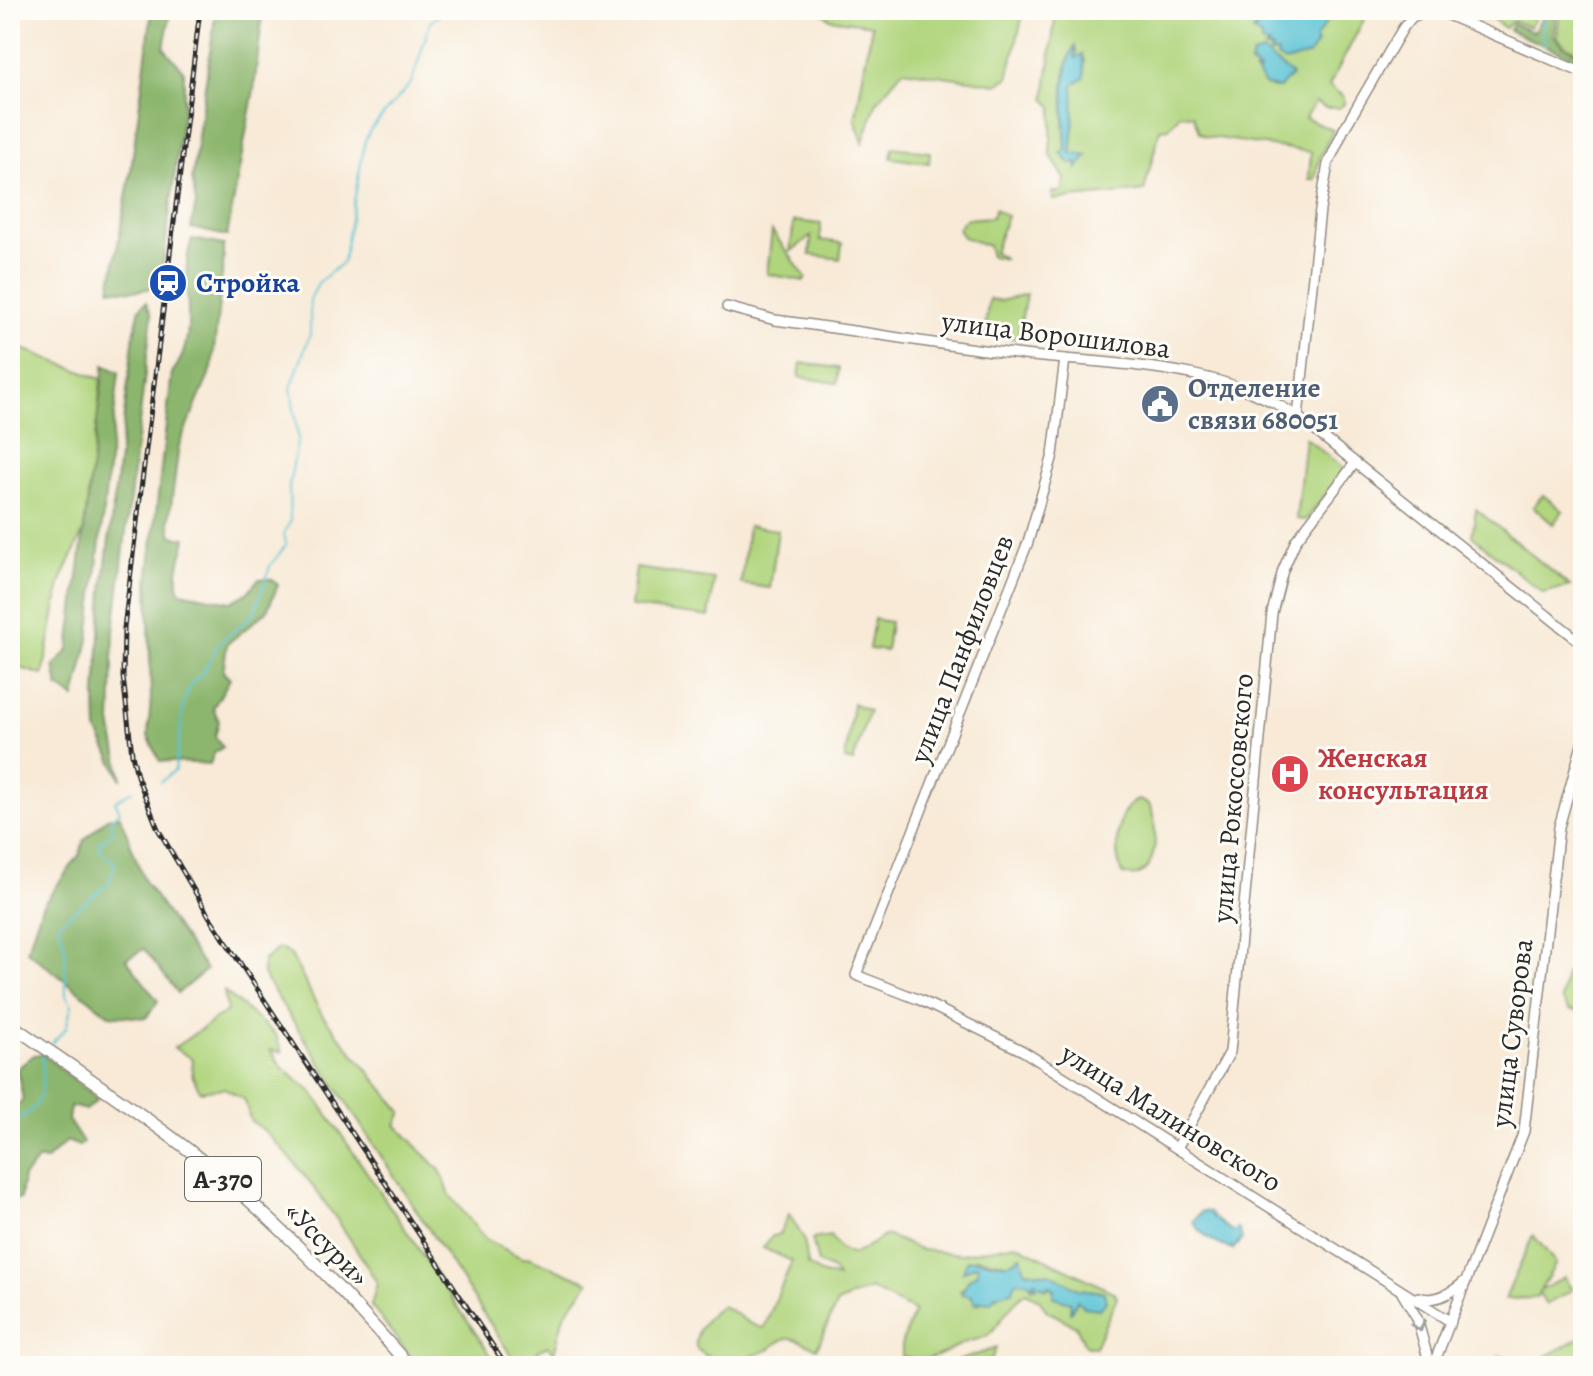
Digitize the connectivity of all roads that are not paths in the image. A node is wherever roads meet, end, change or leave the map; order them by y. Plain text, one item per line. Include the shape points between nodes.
1 (1583, 73) edge
2 (727, 307) dead end
3 (1065, 359) junction
4 (1298, 417) junction
5 (1355, 463) junction
6 (1583, 644) edge
7 (1583, 741) edge
8 (856, 975) joint
9 (10, 1024) edge
10 (1177, 1148) junction
11 (1468, 1278) junction
12 (1400, 1290) junction
13 (1451, 1322) junction
14 (409, 1366) edge
15 (1431, 1366) edge

1 - 4 street via 1443,13 1412,17 1393,41 1328,164
2 - 3 street, улица Ворошилова via 768,319
3 - 4 street, улица Ворошилова via 1223,380
3 - 8 street, улица Панфиловцев via 1056,438 1037,517
4 - 5 street, улица Ворошилова
5 - 6 street, улица Ворошилова
5 - 10 street, улица Рокоссовского via 1296,540 1283,570 1272,613 1230,1052
7 - 11 street, улица Суворова via 1557,836 1526,1123
8 - 10 street, улица Малиновского via 996,1036
9 - 14 highway, «Уссури» / А-370 via 159,1128 240,1193 315,1264
10 - 12 street, улица Малиновского
11 - 12 street via 1452,1294 1427,1300
11 - 13 street, улица Суворова
12 - 13 street, улица Малиновского
12 -> 15 street via 1417,1318
13 - 15 street, улица Суворова

